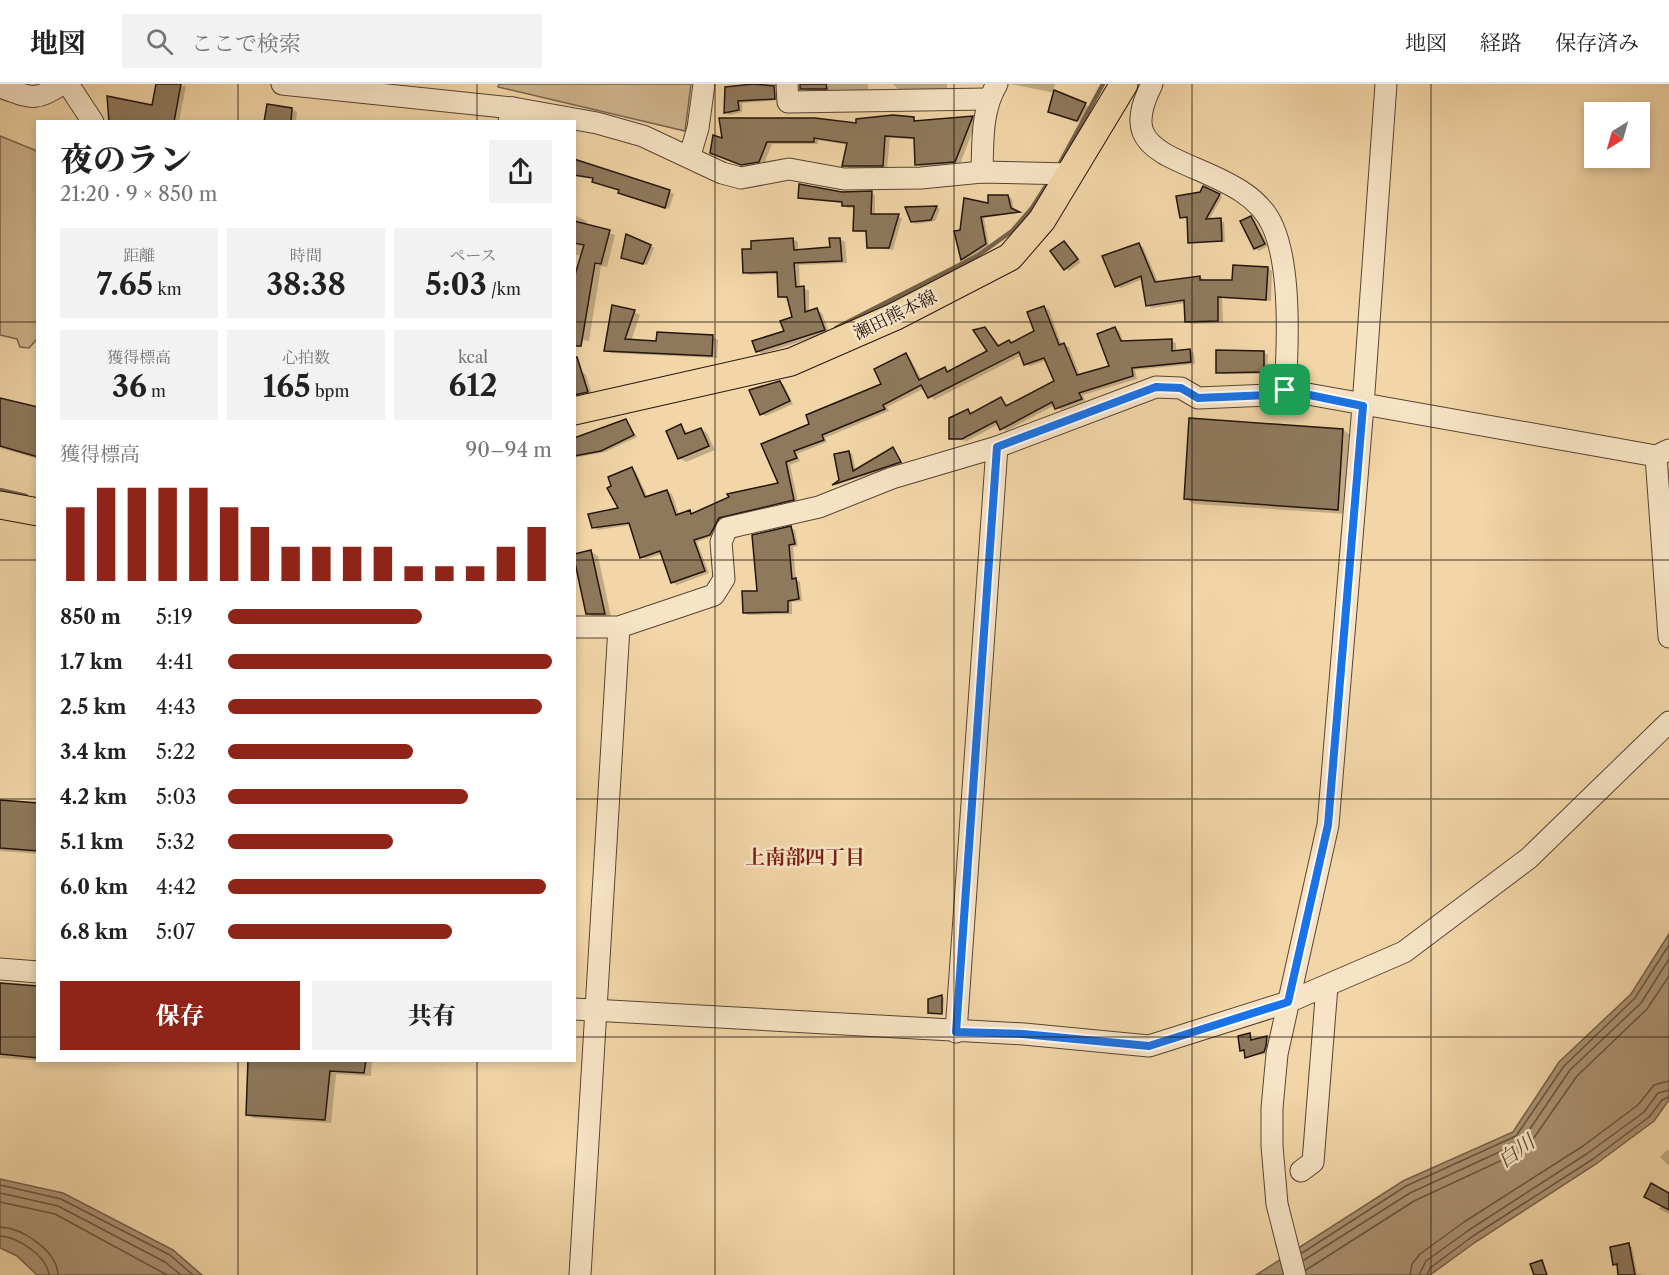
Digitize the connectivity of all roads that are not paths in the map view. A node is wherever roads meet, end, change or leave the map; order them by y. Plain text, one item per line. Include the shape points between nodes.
1 (62, 84) edge
2 (68, 84) edge
3 (282, 84) edge
4 (704, 84) edge
5 (787, 84) edge
6 (1124, 84) edge
7 (1152, 84) edge
8 (1386, 84) edge
9 (0, 87) edge
10 (877, 92) edge
11 (993, 92) edge
12 (511, 115) edge
13 (92, 120) edge
14 (556, 120) edge
15 (576, 122) edge
16 (690, 156) junction
17 (982, 172) junction
18 (1072, 174) junction
19 (1285, 390) junction
20 (1363, 406) junction
21 (576, 411) edge
22 (997, 447) junction
23 (1663, 453) edge
24 (0, 505) edge
25 (36, 512) edge
26 (576, 627) edge
27 (619, 627) junction
28 (1669, 637) edge
29 (1669, 722) edge
30 (0, 969) edge
31 (36, 972) edge
32 (1327, 986) junction
33 (1288, 1002) junction
34 (576, 1009) edge
35 (596, 1011) junction
36 (956, 1032) junction
37 (1301, 1171) dead end
38 (580, 1275) edge
39 (1295, 1275) edge

1 - 9 street via 44,96 29,97
2 - 13 street
3 - 12 street
4 - 16 street
5 - 10 street via 788,102
6 - 18 main road, 瀬田熊本線
7 - 19 street via 1141,114 1143,133 1158,150 1246,192 1273,226 1281,259 1289,337
8 - 20 street
10 - 11 street
11 - 17 street via 984,126
12 - 14 street
15 - 16 street via 643,136
16 - 17 street via 741,178 789,169 844,179
17 - 18 street
18 - 21 main road, 瀬田熊本線 via 1042,220 1010,256 894,317 791,362
19 - 20 street
19 - 22 street via 1269,395 1198,398 1181,388 1156,387
20 - 23 street
20 - 33 street via 1328,825
22 - 27 street via 892,478 819,507 728,528 722,542 724,579 714,595
22 - 36 street
23 - 28 street
24 - 25 main road
26 - 27 street
27 - 35 street
29 - 32 street via 1529,858 1404,952
30 - 31 street
32 - 33 street
32 - 37 street via 1313,1162
33 - 36 street via 1149,1046
33 - 39 street via 1277,1054 1272,1146 1277,1203
34 - 35 street
35 - 36 street
35 - 38 street

